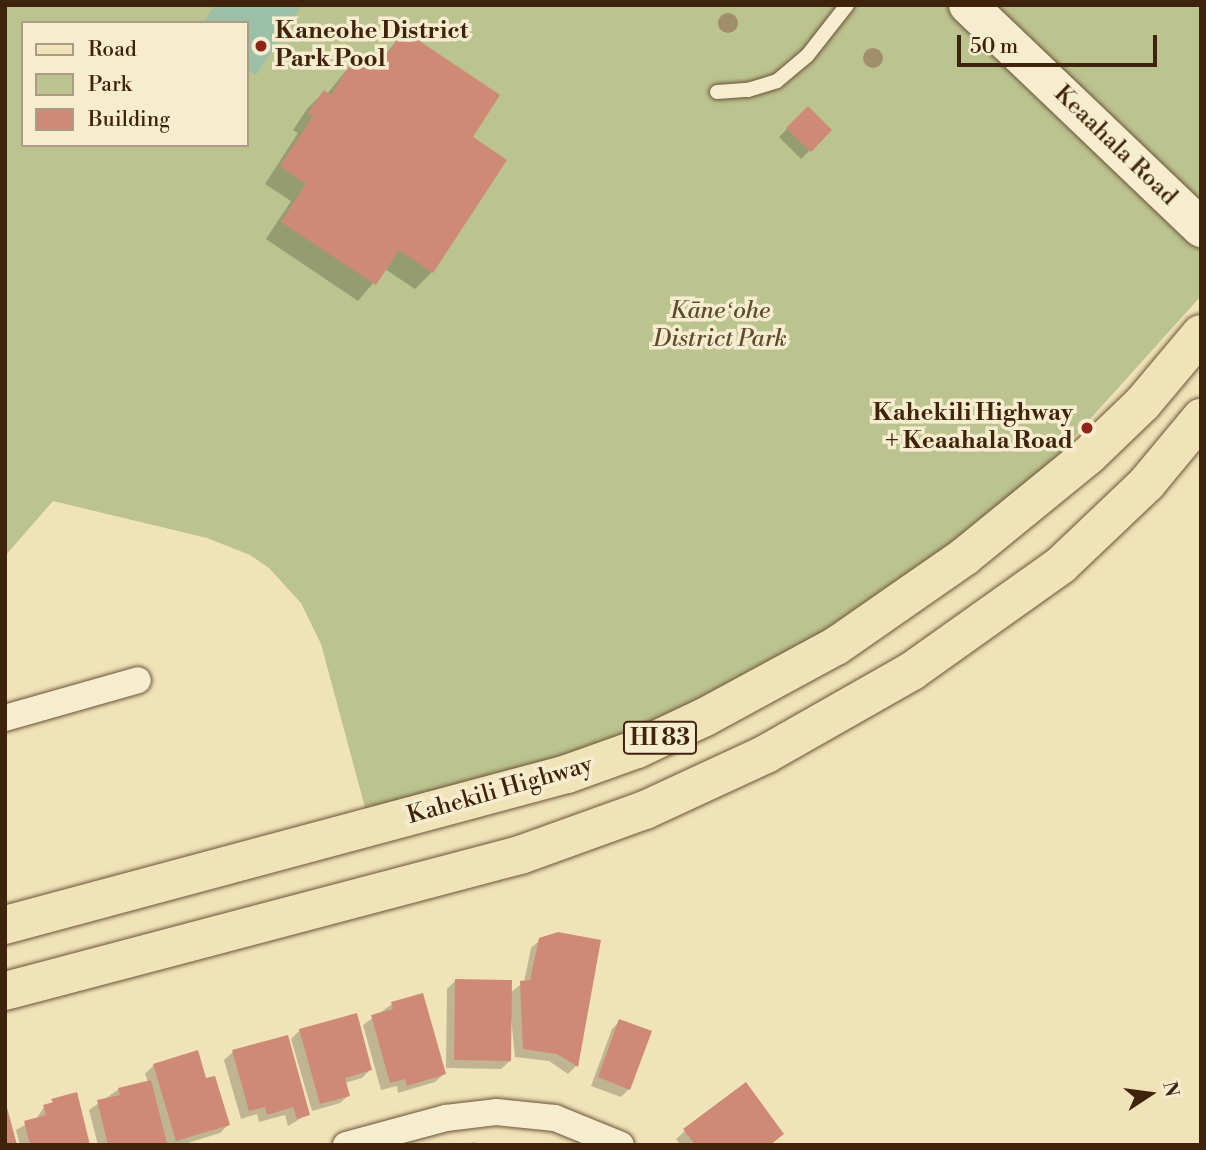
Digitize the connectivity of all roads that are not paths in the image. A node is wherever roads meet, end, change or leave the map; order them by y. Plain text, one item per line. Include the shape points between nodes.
1 (847, 5) edge
2 (968, 5) edge
3 (717, 92) dead end
4 (1201, 228) edge
5 (1201, 334) edge
6 (1201, 418) edge
7 (138, 680) dead end
8 (5, 718) edge
9 (5, 925) edge
10 (5, 991) edge
11 (346, 1145) edge
12 (621, 1145) edge

1 - 3 lane via 807,56 777,81 748,90
2 - 4 street, Keaahala Road
5 - 9 main road, Kahekili Highway / HI 83 via 1143,403 1088,455 964,557 836,646 705,717 568,774
6 - 10 main road, HI 83 via 1139,492 1061,565 912,671 754,760 645,810 520,855
7 - 8 street
11 - 12 street via 446,1118 492,1112 555,1118

